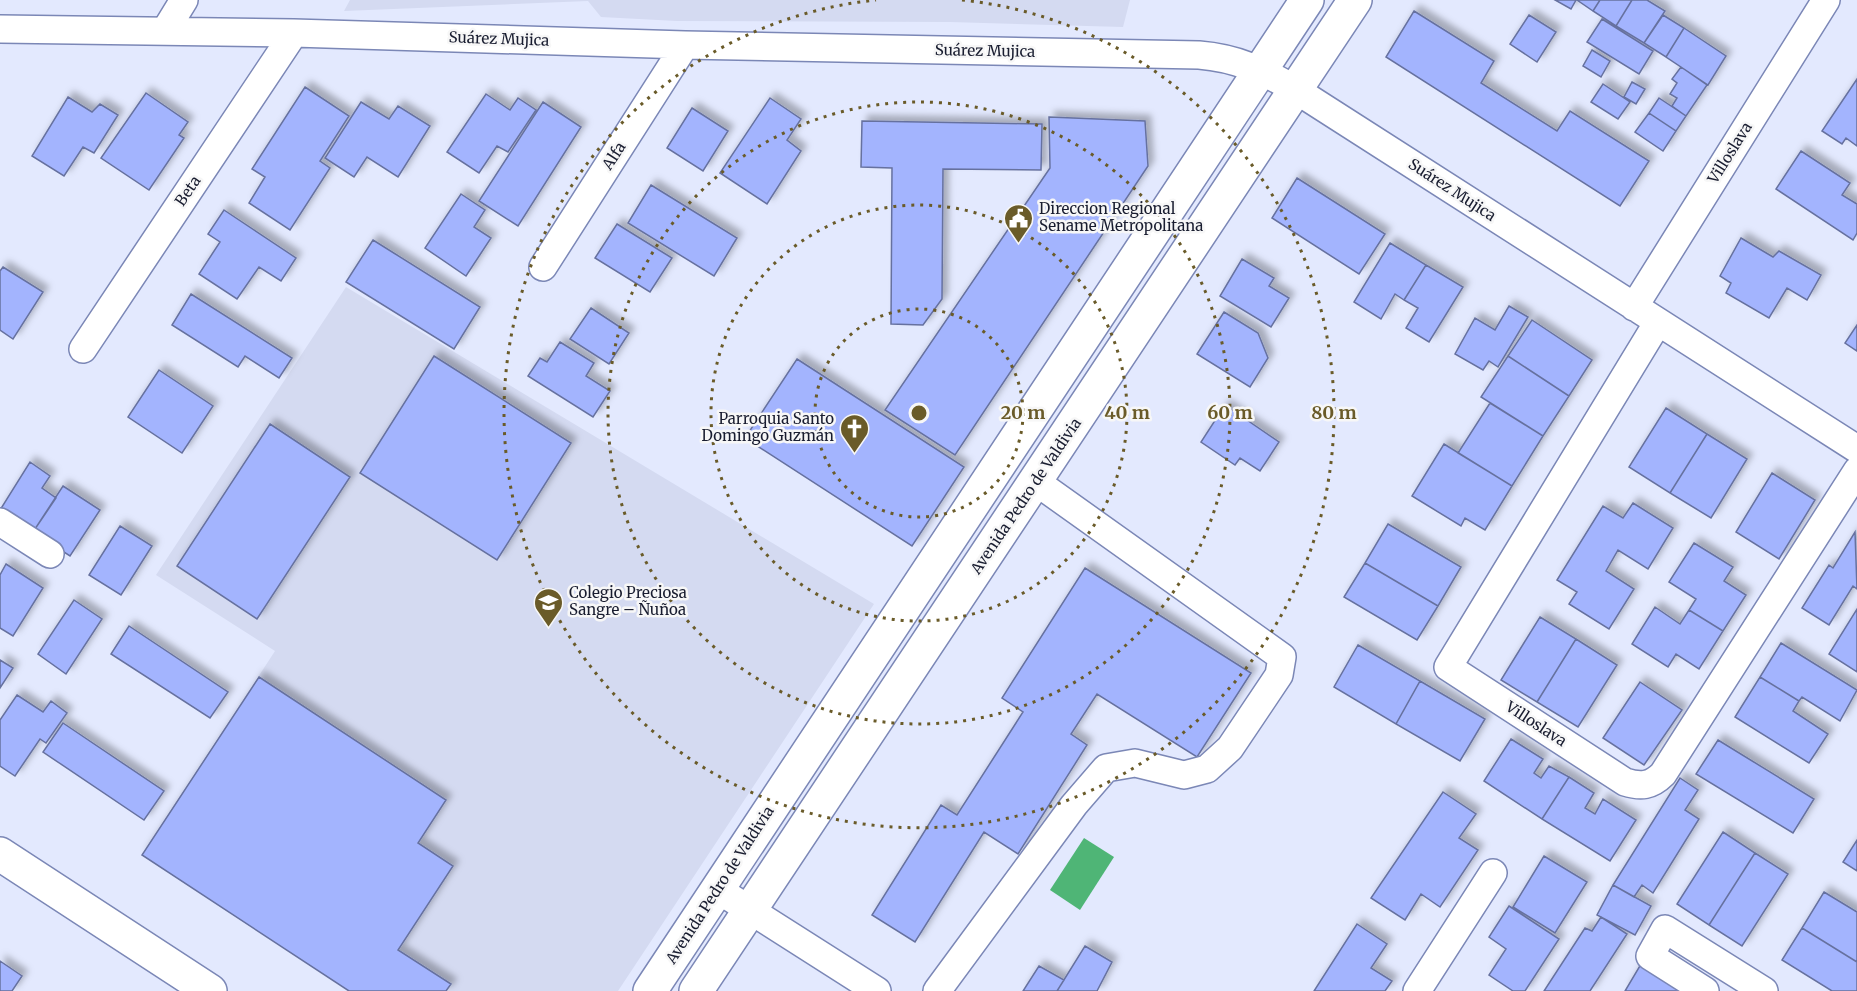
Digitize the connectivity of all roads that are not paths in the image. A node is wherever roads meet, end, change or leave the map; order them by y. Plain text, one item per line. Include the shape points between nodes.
1 (184, 0) edge
2 (1307, 0) edge
3 (1355, 0) edge
4 (1826, 0) edge
5 (0, 29) edge
6 (165, 31) junction
7 (294, 33) junction
8 (685, 45) junction
9 (1262, 69) junction
10 (1296, 90) junction
11 (543, 267) dead end
12 (1634, 307) junction
13 (1658, 322) junction
14 (83, 349) dead end
15 (1857, 449) edge
16 (1857, 471) edge
17 (1035, 481) junction
18 (0, 522) edge
19 (50, 554) dead end
20 (0, 854) edge
21 (1493, 873) dead end
22 (717, 889) junction
23 (750, 911) junction
24 (210, 991) edge
25 (650, 991) edge
26 (696, 991) edge
27 (877, 991) edge
28 (937, 991) edge
29 (1417, 991) edge
30 (1705, 991) edge
31 (1764, 991) edge

1 - 6 street
2 - 9 main road, Avenida Pedro de Valdivia
3 - 10 main road, Avenida Pedro de Valdivia
4 - 12 street, Villoslava
5 - 6 street, Suárez Mujica
6 - 7 street, Suárez Mujica
7 - 8 street, Suárez Mujica
7 - 14 street, Beta
8 - 9 street, Suárez Mujica via 1199,55 1236,60
8 - 11 street, Alfa
9 - 10 street, Suárez Mujica
9 - 22 main road, Avenida Pedro de Valdivia
10 - 12 street, Suárez Mujica
10 - 17 main road, Avenida Pedro de Valdivia
12 - 13 street, Suárez Mujica
13 - 15 street, Suárez Mujica
13 - 16 street, Villoslava via 1448,667 1625,782 1645,786 1655,782
17 - 23 main road, Avenida Pedro de Valdivia
17 - 28 street via 1282,657 1279,675 1230,748 1208,770 1184,775 1135,763 1106,768
18 - 19 street
20 - 24 main road
21 - 29 street
22 - 23 street
22 - 25 main road, Avenida Pedro de Valdivia
23 - 26 main road, Avenida Pedro de Valdivia
23 - 27 street
30 - 31 street via 1650,956 1665,929

